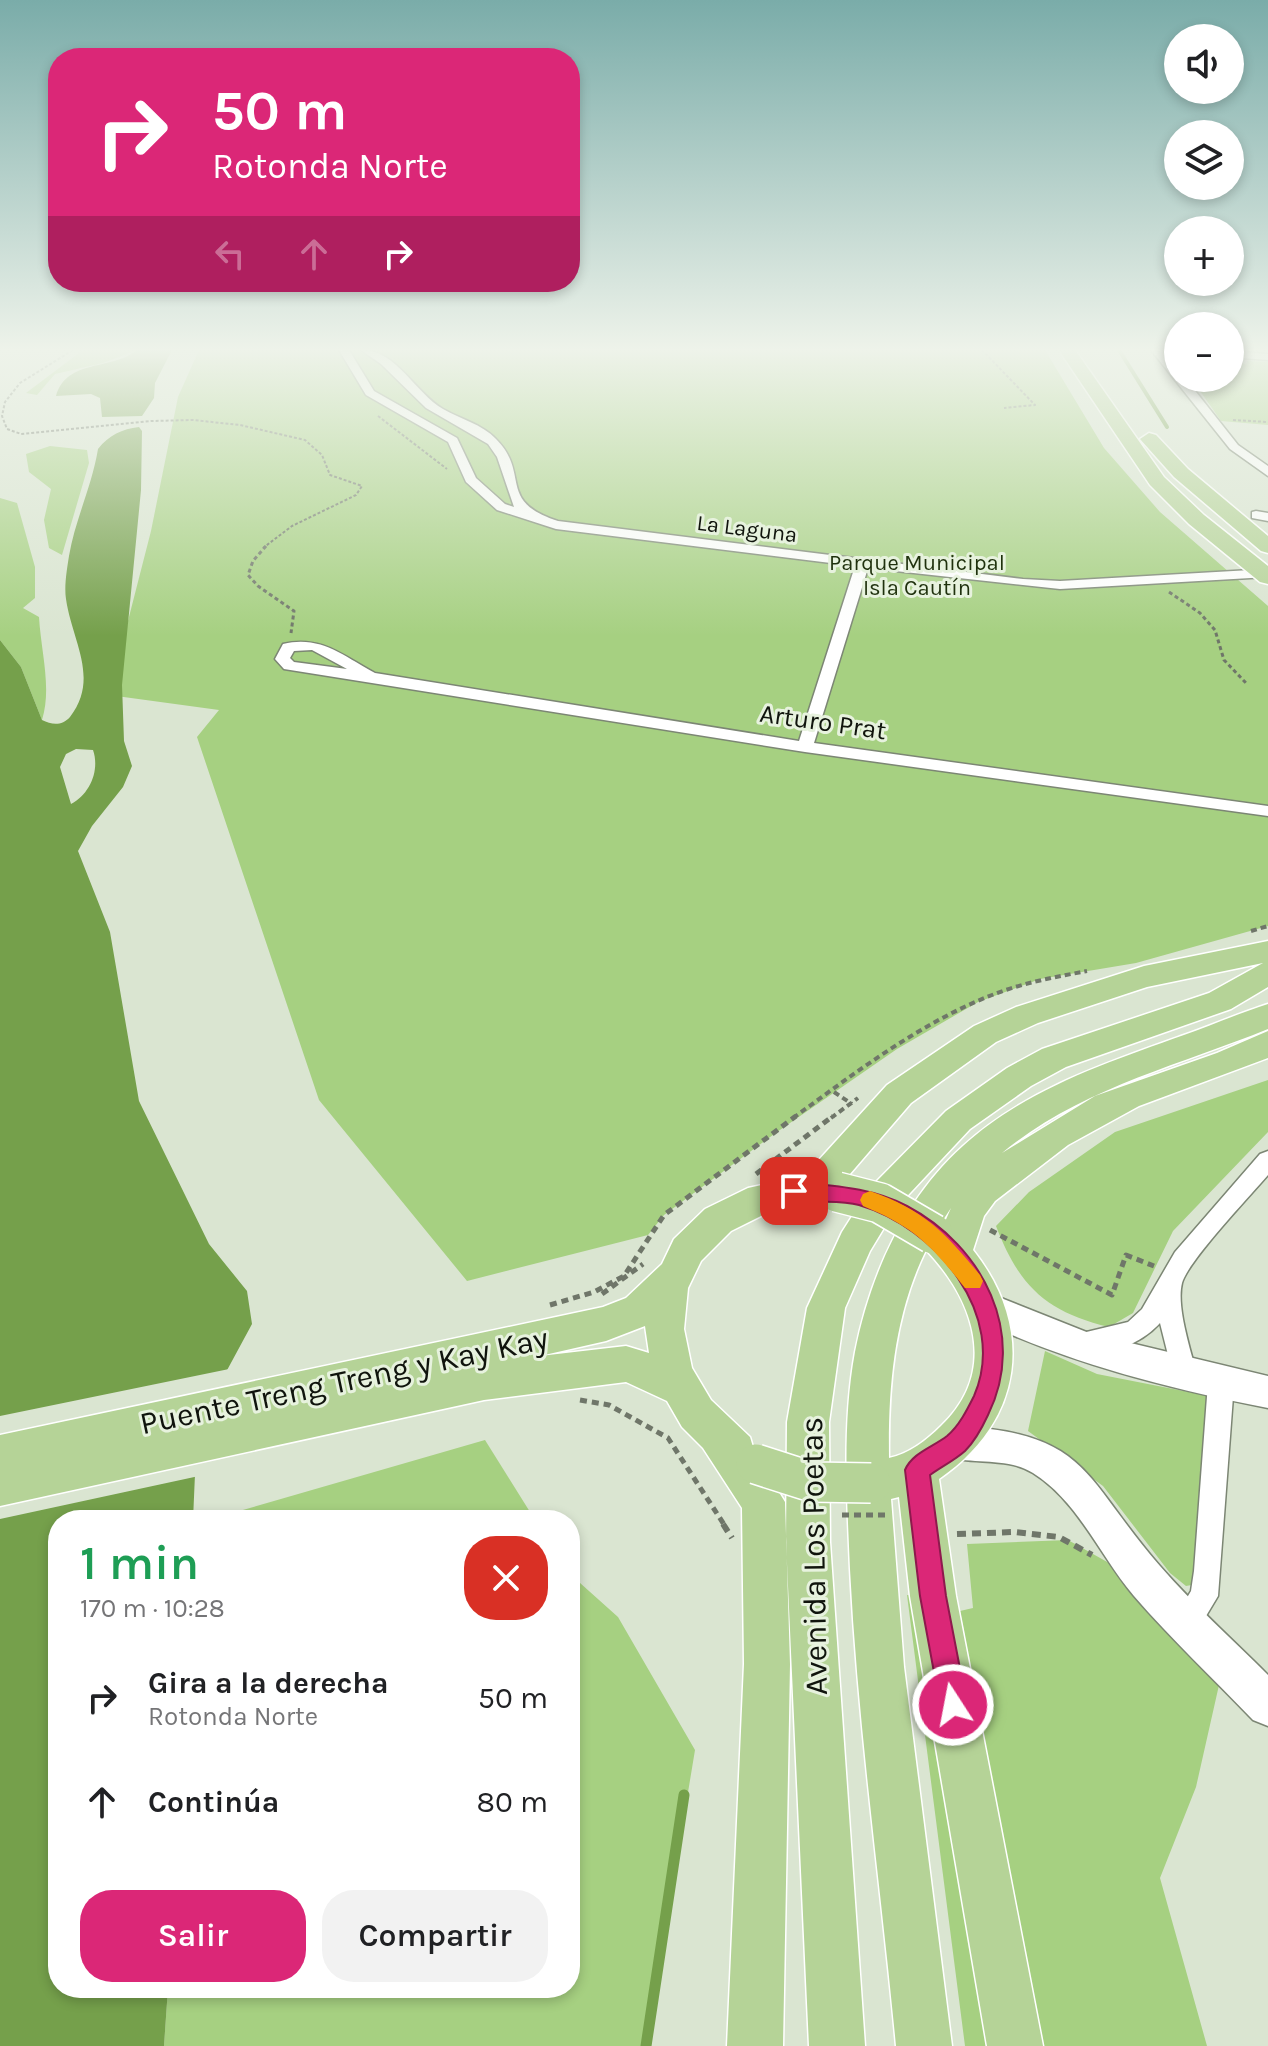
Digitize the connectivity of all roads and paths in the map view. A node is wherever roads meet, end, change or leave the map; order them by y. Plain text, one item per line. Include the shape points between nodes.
1 (311, 445) edge
2 (416, 445) edge
3 (455, 445) edge
4 (495, 445) edge
5 (1131, 445) edge
6 (1156, 445) edge
7 (1233, 445) edge
8 (1268, 472) edge
9 (449, 475) dead end
10 (530, 517) junction
11 (1217, 538) junction
12 (1268, 547) edge
13 (863, 563) junction
14 (1200, 576) junction
15 (1154, 578) junction
16 (1267, 578) edge
17 (288, 647) junction
18 (371, 677) junction
19 (1246, 683) dead end
20 (805, 747) junction
21 (1268, 811) edge
22 (1268, 952) edge
23 (1268, 973) edge
24 (1268, 1016) edge
25 (1268, 1043) edge
26 (1268, 1160) edge
27 (794, 1191) junction
28 (978, 1224) dead end
29 (943, 1244) junction
30 (671, 1277) junction
31 (1172, 1277) junction
32 (986, 1307) junction
33 (1062, 1341) junction
34 (474, 1368) junction
35 (1184, 1375) junction
36 (1221, 1383) junction
37 (680, 1387) junction
38 (1268, 1392) edge
39 (568, 1398) dead end
40 (738, 1452) junction
41 (0, 1455) edge
42 (936, 1457) junction
43 (0, 1485) edge
44 (879, 1499) junction
45 (889, 1529) dead end
46 (946, 1542) dead end
47 (738, 1548) dead end
48 (1131, 1562) junction
49 (1187, 1621) junction
50 (1268, 1705) edge
51 (755, 2046) edge
52 (837, 2046) edge
53 (924, 2046) edge
54 (1015, 2046) edge

1 - 17 path via 330,475 362,486 356,495 275,537 251,563 248,575 255,585 294,611
2 - 9 path
3 - 10 street, La Laguna via 470,479 483,493 501,507
4 - 10 street via 507,466 512,497
5 - 11 main road via 1157,481
6 - 12 main road
7 - 8 street
10 - 13 street, La Laguna via 596,531
11 - 14 street via 1225,558 1214,571
11 - 16 main road
13 - 15 street, La Laguna via 1060,585
13 - 20 street
14 - 15 street, La Laguna
14 - 16 street, La Laguna
15 - 19 path via 1215,630 1224,663
17 - 18 street, Arturo Prat via 327,648
17 - 18 street, Arturo Prat via 282,659 289,666
18 - 20 street, Arturo Prat
20 - 21 street, Arturo Prat
22 - 27 main road via 1144,977 985,1034 899,1094 830,1172
23 - 52 main road, Avenida Los Poetas via 1220,1001 1054,1058 988,1097 958,1120 883,1198 855,1243 826,1308 808,1422 808,1542
24 - 53 main road, Avenida Los Poetas via 1116,1069 1026,1115 975,1155 930,1207 888,1296 871,1377 867,1428 873,1572
25 - 29 main road via 1107,1105 990,1183
26 - 31 street
27 - 29 main road, bridge via 837,1192 880,1203
27 - 30 main road via 768,1195 720,1216 684,1251
28 - 31 path via 1112,1295 1126,1255
29 - 32 main road
30 - 34 main road, Puente Treng Treng y Kay Kay via 650,1303 628,1317
30 - 37 main road via 663,1307 664,1344
31 - 33 street via 1151,1317 1137,1330 1097,1342
31 - 35 street via 1171,1317
32 - 33 main road
32 - 42 main road via 993,1360 986,1395 970,1426
33 - 35 main road
34 - 37 main road, Puente Treng Treng y Kay Kay via 626,1364
34 - 41 main road, Puente Treng Treng y Kay Kay
34 - 43 main road, Puente Treng Treng y Kay Kay
35 - 36 main road
36 - 38 main road
36 - 49 street via 1208,1571 1204,1596
37 - 40 main road via 696,1416
39 - 47 path via 609,1405 668,1438
40 - 44 main road, bridge via 798,1480
40 - 51 main road via 763,1502 767,1664
42 - 44 main road
42 - 48 main road via 1011,1446 1046,1461 1089,1498
42 - 54 main road via 933,1596
44 - 45 path
46 - 48 path via 957,1534 1014,1532 1059,1537 1096,1558 1116,1577
48 - 49 main road
49 - 50 main road

